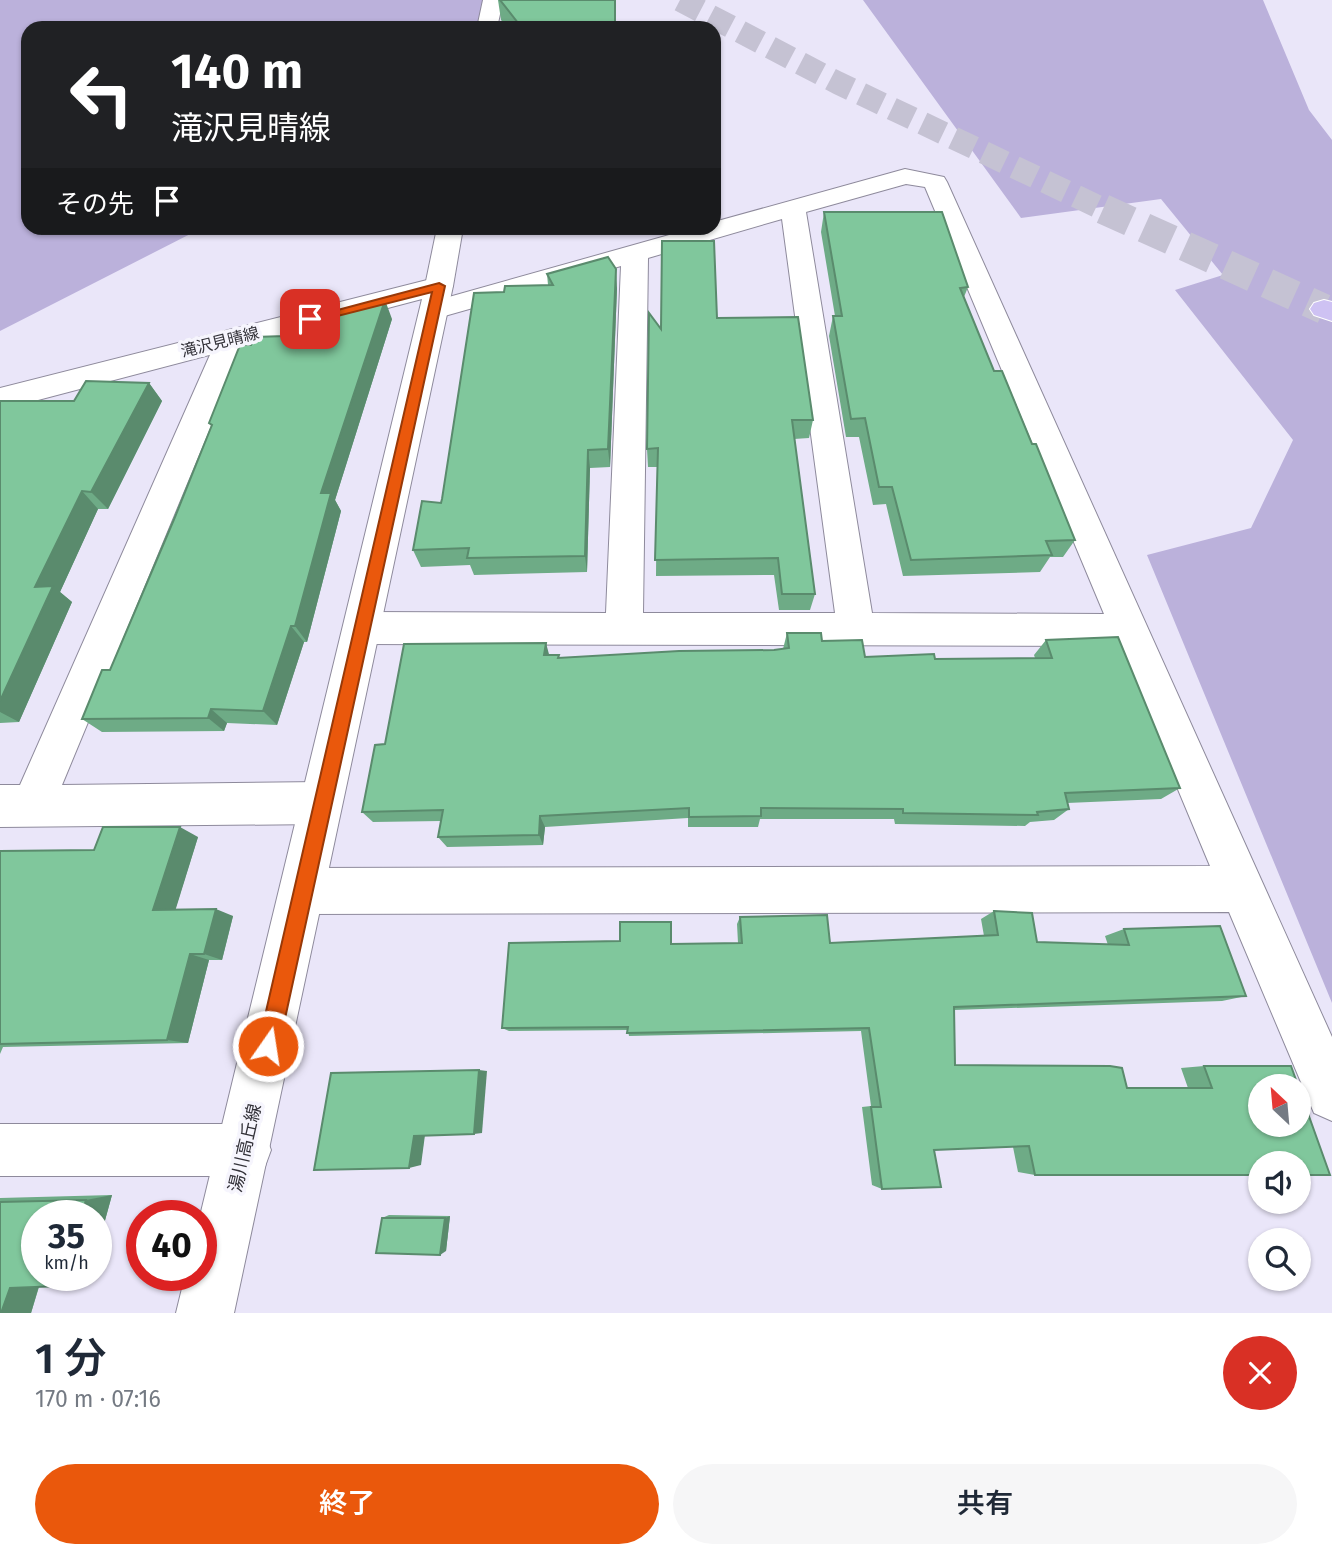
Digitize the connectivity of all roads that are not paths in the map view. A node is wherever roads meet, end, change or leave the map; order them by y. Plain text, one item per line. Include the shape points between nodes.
1 (492, 0) edge
2 (488, 21) edge
3 (793, 209) junction
4 (721, 229) edge
5 (449, 235) edge
6 (700, 235) edge
7 (635, 253) junction
8 (437, 298) junction
9 (232, 339) junction
10 (0, 398) edge
11 (364, 628) junction
12 (624, 629) junction
13 (856, 629) junction
14 (1132, 630) junction
15 (321, 803) junction
16 (16, 806) edge
17 (1243, 889) junction
18 (303, 891) junction
19 (1332, 1095) edge
20 (0, 1150) edge
21 (245, 1150) junction
22 (205, 1313) edge

1 - 2 street
3 - 4 street, 滝沢見晴線
3 - 13 street
3 - 14 street, 滝沢見晴線 via 905,176 935,182
5 - 8 street, 湯川高丘線
6 - 7 street, 滝沢見晴線
7 - 8 street, 滝沢見晴線
7 - 12 street
8 - 9 street, 滝沢見晴線
8 - 11 street, 湯川高丘線
9 - 10 street, 滝沢見晴線
9 - 16 street
11 - 12 street
11 - 15 street, 湯川高丘線
12 - 13 street
13 - 14 street
14 - 17 street
15 - 16 street
15 - 18 street, 湯川高丘線
17 - 18 street
17 - 19 street
18 - 21 street, 湯川高丘線
20 - 21 street
21 - 22 street, 湯川高丘線

